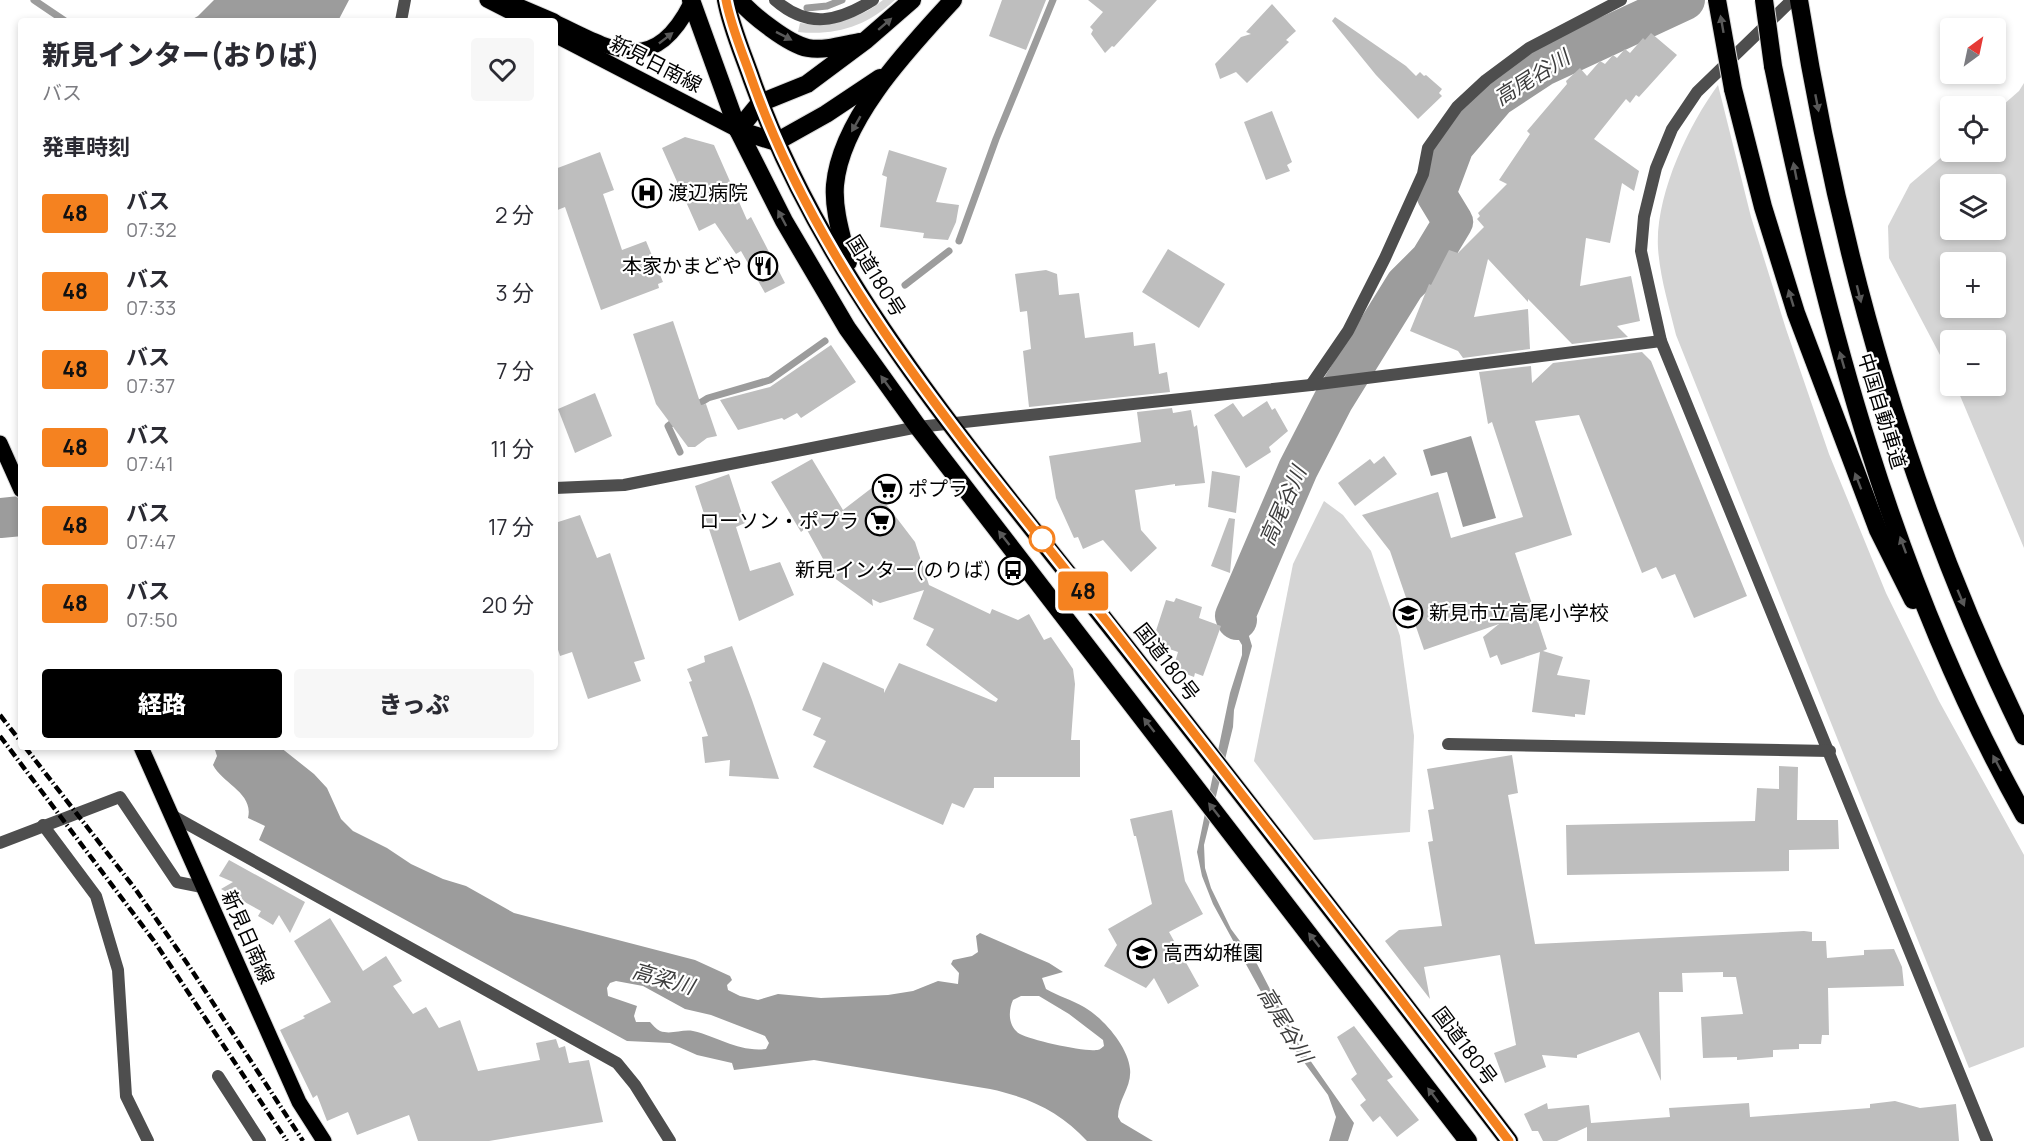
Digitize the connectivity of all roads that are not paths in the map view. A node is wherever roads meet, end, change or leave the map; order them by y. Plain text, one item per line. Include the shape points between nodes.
1 (405, 0) edge
2 (487, 0) edge
3 (505, 0) edge
4 (726, 0) edge
5 (739, 0) edge
6 (775, 0) edge
7 (873, 0) edge
8 (912, 0) edge
9 (953, 0) edge
10 (1621, 0) edge
11 (1717, 0) edge
12 (1764, 0) edge
13 (1792, 0) edge
14 (1799, 0) edge
15 (691, 2) edge
16 (402, 18) edge
17 (522, 18) edge
18 (547, 18) edge
19 (558, 23) edge
20 (558, 37) edge
21 (867, 40) junction
22 (886, 74) junction
23 (760, 103) junction
24 (738, 130) junction
25 (776, 142) junction
26 (854, 282) junction
27 (1661, 341) junction
28 (1311, 385) junction
29 (952, 424) junction
30 (918, 428) junction
31 (0, 442) edge
32 (18, 483) edge
33 (558, 488) edge
34 (1966, 704) junction
35 (2024, 736) edge
36 (1448, 744) dead end
37 (142, 750) edge
38 (1830, 752) junction
39 (2024, 815) edge
40 (172, 816) junction
41 (43, 825) junction
42 (0, 843) edge
43 (202, 887) junction
44 (218, 1076) dead end
45 (148, 1141) edge
46 (260, 1141) edge
47 (324, 1141) edge
48 (670, 1141) edge
49 (1468, 1141) edge
50 (1509, 1141) edge
51 (1987, 1141) edge

1 - 16 street
2 - 17 main road
3 - 18 main road
4 - 23 highway, 国道180号
5 -> 21 highway via 776,33 807,48 838,47
6 - 7 street via 789,12 810,20 837,18
21 -> 8 highway
9 - 22 highway
10 - 28 street via 1529,48 1457,107 1428,148 1423,174 1348,331
34 -> 11 highway, bridge via 1878,530 1796,313 1763,207 1733,88
34 -> 12 highway, 中国自動車道, bridge via 1866,443 1802,205 1773,66
13 - 27 street via 1697,92 1672,129 1656,168 1644,217 1641,251
14 -> 35 highway, 中国自動車道 via 1834,195 1899,431 1947,563
19 -> 15 main road via 601,44 647,51 668,39
15 - 24 highway
20 - 24 main road, 新見日南線
21 - 23 highway via 807,84
22 - 25 highway
22 -> 26 highway via 851,134 835,186 839,227
23 - 24 highway
23 - 25 highway, 国道180号
24 - 25 highway
30 -> 24 highway via 847,328 784,222
25 - 26 highway, 国道180号 via 819,226
26 - 29 highway, 国道180号 via 889,338
27 - 28 street
27 - 38 street
28 - 29 street
29 - 30 street
29 - 50 highway, 国道180号
30 - 33 street via 624,485
49 -> 30 highway
31 - 32 main road
39 -> 34 highway, 中国自動車道
36 - 38 street
37 - 40 main road, 新見日南線
38 - 51 street
40 - 43 main road, 新見日南線
40 - 48 street via 616,1063 635,1084
41 - 42 street
41 - 43 street via 120,797 177,882
41 - 45 street via 96,896 118,970 126,1096
43 - 47 main road, 新見日南線 via 299,1102
44 - 46 street

